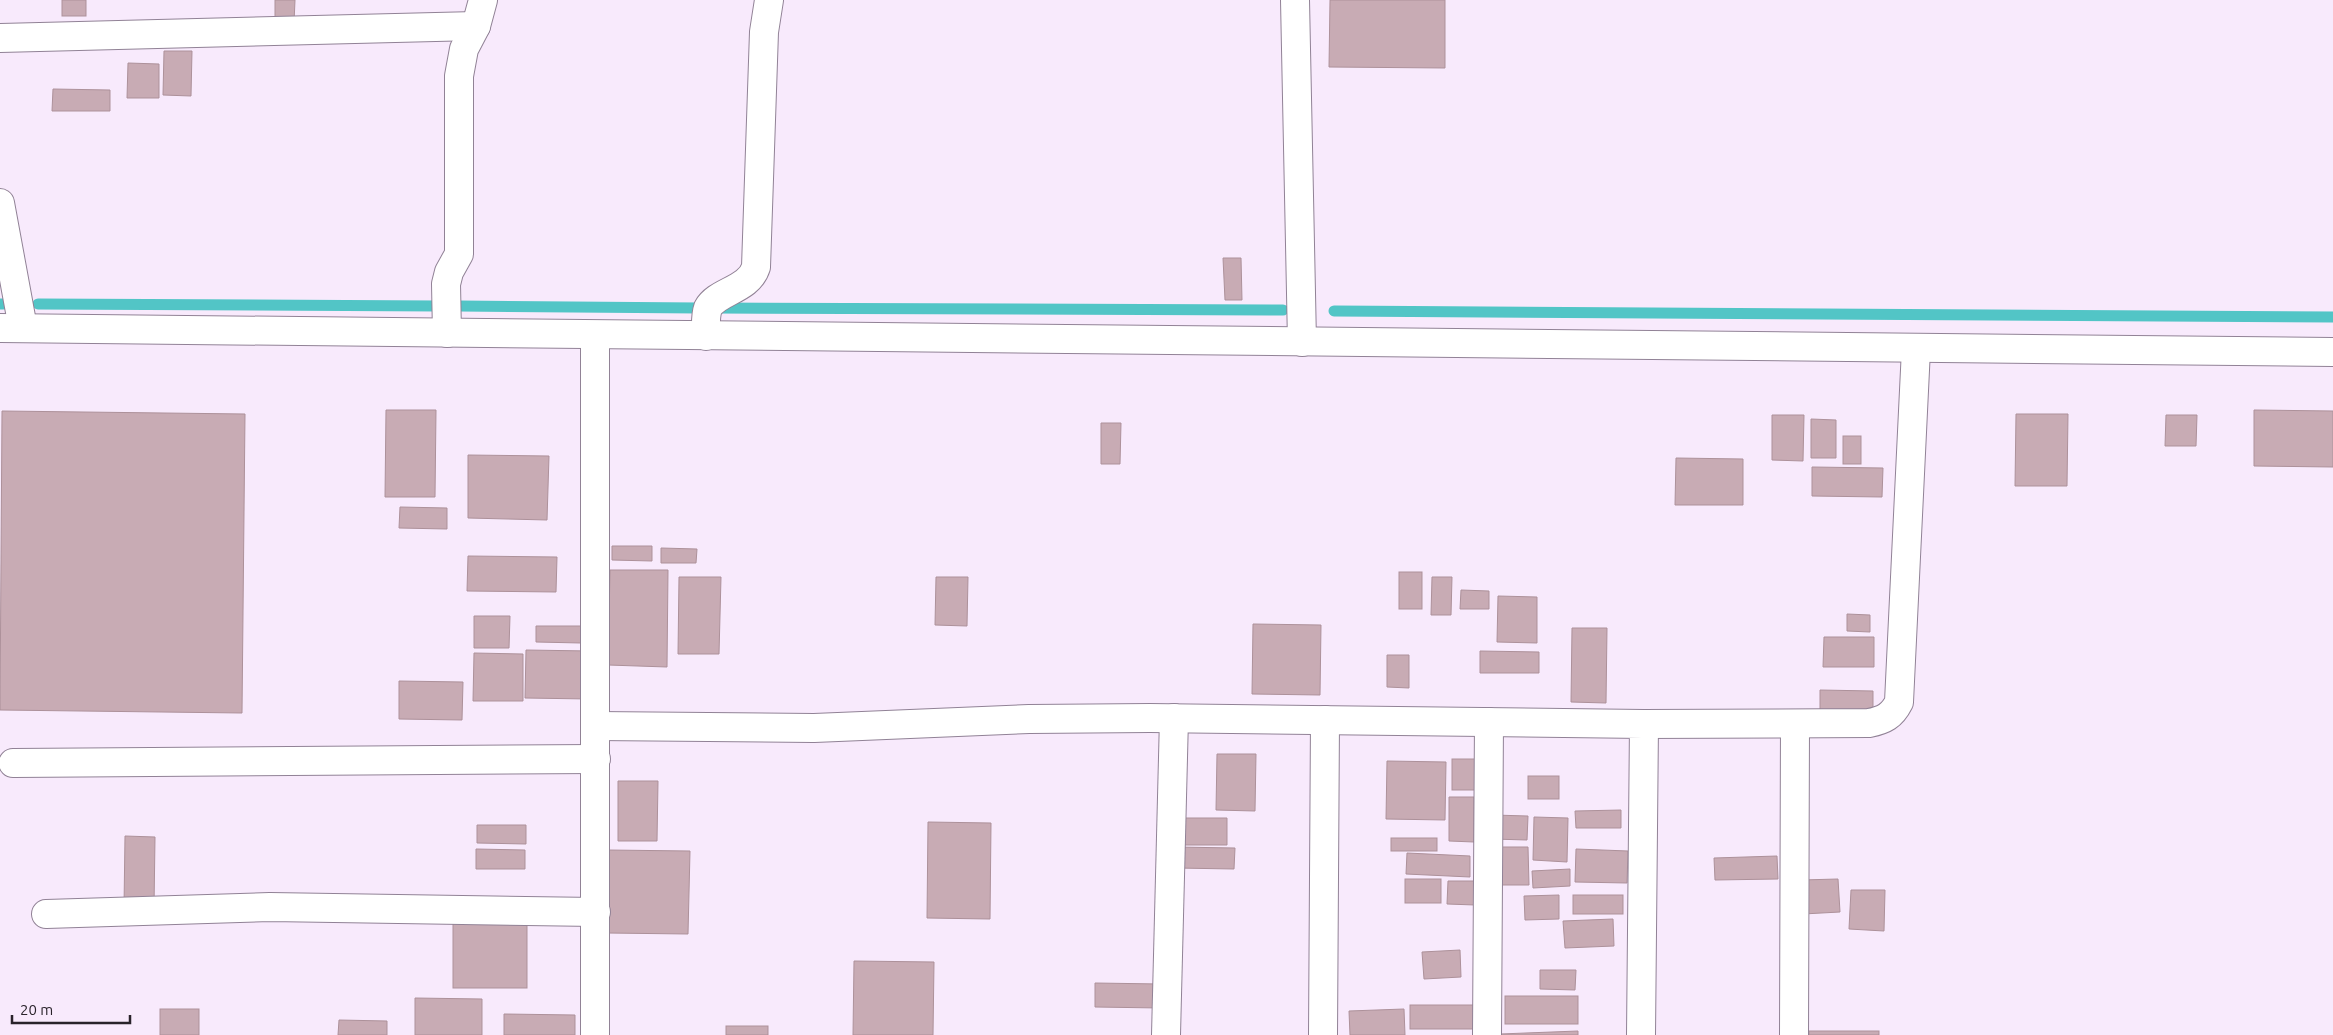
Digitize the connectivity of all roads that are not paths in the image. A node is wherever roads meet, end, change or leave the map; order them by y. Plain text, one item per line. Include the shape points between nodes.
1 (483, 0) edge
2 (769, 0) edge
3 (1295, 0) edge
4 (476, 26) junction
5 (0, 38) edge
6 (0, 203) edge
7 (11, 328) edge
8 (447, 333) junction
9 (595, 335) junction
10 (706, 336) junction
11 (1302, 342) junction
12 (1916, 348) junction
13 (2333, 352) edge
14 (1174, 718) junction
15 (1325, 720) junction
16 (1488, 722) junction
17 (1644, 724) junction
18 (1795, 724) junction
19 (596, 726) junction
20 (596, 759) junction
21 (13, 764) dead end
22 (596, 912) junction
23 (46, 914) dead end
24 (595, 1035) edge
25 (1166, 1035) edge
26 (1323, 1035) edge
27 (1487, 1035) edge
28 (1641, 1035) edge
29 (1794, 1035) edge

1 - 4 street
2 - 10 street via 764,32 756,267 749,280 709,306
3 - 11 street
4 - 5 street
4 - 8 street via 464,49 460,76 459,254 446,284
6 - 7 street
7 - 8 street
8 - 9 street
9 - 10 street
9 - 19 street
10 - 11 street
11 - 12 street
12 - 13 street
12 - 18 street via 1899,702 1894,712 1884,720
14 - 15 street
14 - 19 street via 1029,719 814,728
14 - 25 street
15 - 16 street
15 - 26 street
16 - 17 street
16 - 27 street
17 - 18 street
17 - 28 street
18 - 29 street
19 - 20 street
20 - 21 street
20 - 22 street
22 - 23 street via 270,906
22 - 24 street

